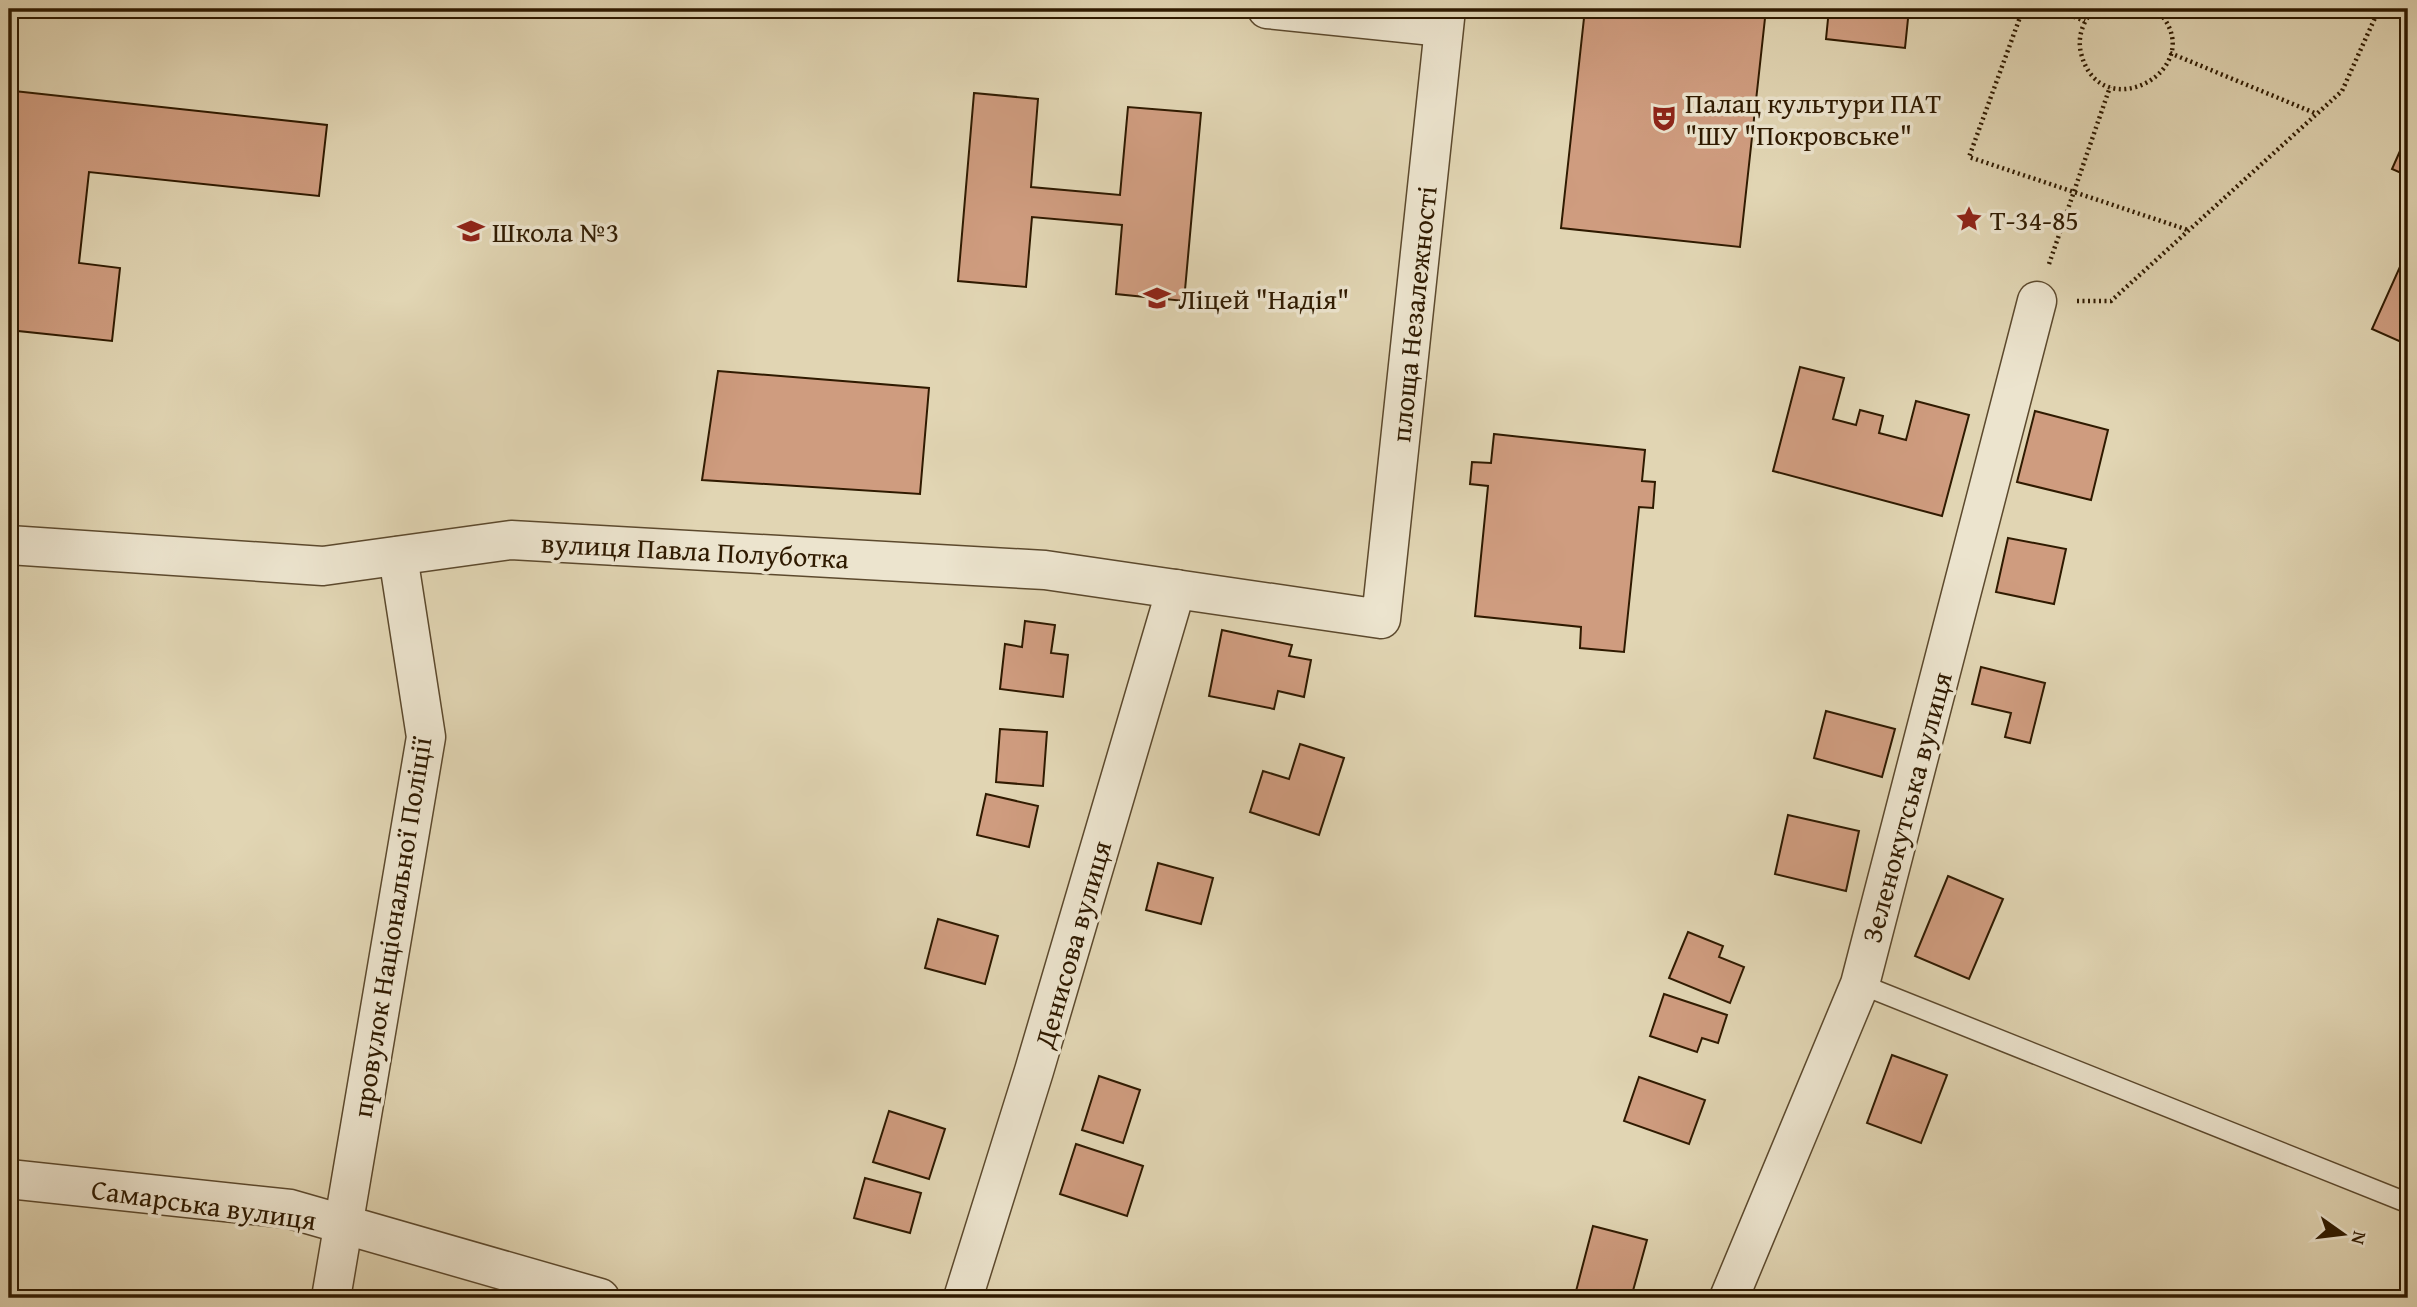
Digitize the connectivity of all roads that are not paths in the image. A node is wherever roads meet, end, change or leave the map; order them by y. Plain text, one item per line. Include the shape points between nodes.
1 (1267, 9) edge
2 (1444, 18) edge
3 (2037, 301) road end
4 (9, 545) edge
5 (398, 556) junction
6 (1176, 589) junction
7 (1381, 619) joint
8 (1860, 984) junction
9 (9, 1179) edge
10 (2408, 1203) edge
11 (342, 1224) junction
12 (331, 1298) edge
13 (600, 1298) edge
14 (963, 1298) edge
15 (1729, 1298) edge

1 - 2 street
2 - 7 street, площа Незалежності
3 - 8 street, Зеленокутська вулиця
4 - 5 street, вулиця Павла Полуботка via 323,566
5 - 6 street, вулиця Павла Полуботка via 511,540 1045,570
5 - 11 street, провулок Національної Поліції via 426,737
6 - 7 street, вулиця Павла Полуботка
6 - 14 street, Денисова вулиця
8 - 10 lane
8 - 15 street, Зеленокутська вулиця
9 - 11 street, Самарська вулиця via 290,1209
11 - 12 street, провулок Національної Поліції
11 - 13 street, Самарська вулиця

